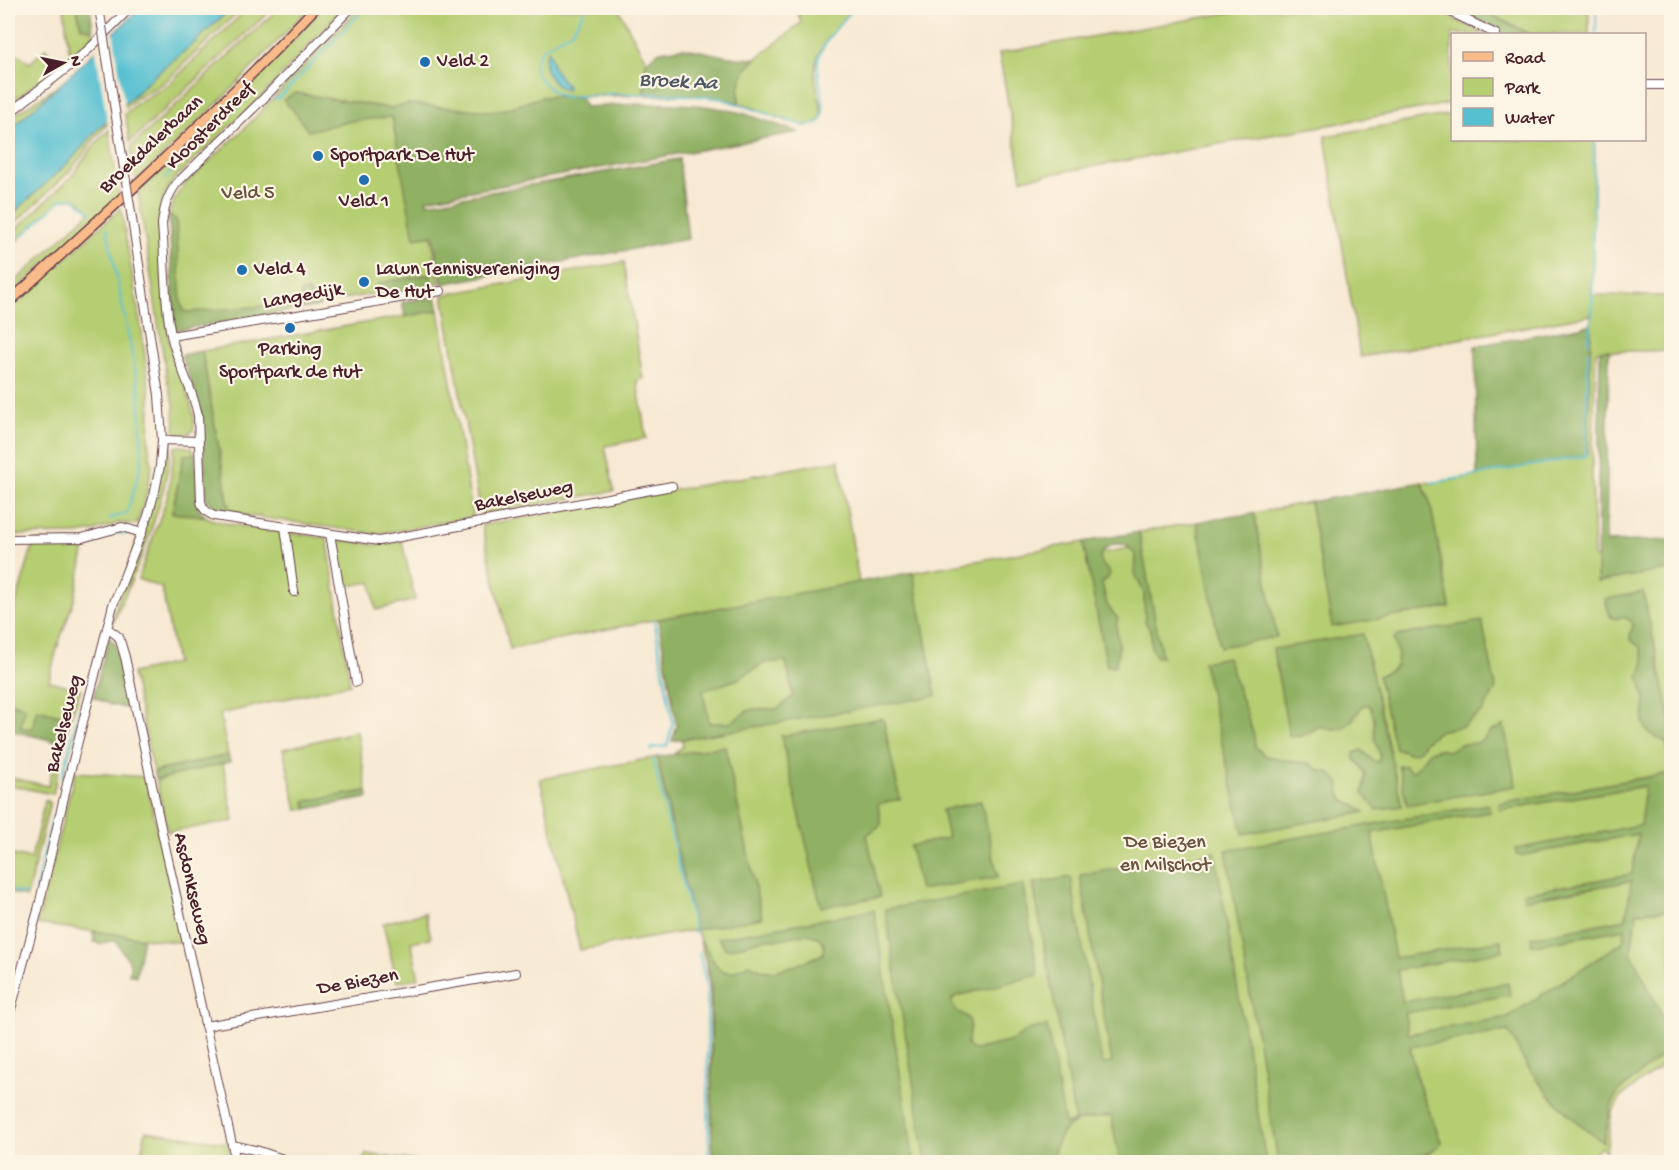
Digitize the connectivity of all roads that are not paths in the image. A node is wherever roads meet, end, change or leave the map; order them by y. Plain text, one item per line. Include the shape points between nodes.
1 (99, 8) edge
2 (130, 8) edge
3 (315, 8) edge
4 (351, 8) edge
5 (1442, 8) edge
6 (1494, 33) edge
7 (1646, 85) edge
8 (1671, 85) edge
9 (8, 114) edge
10 (441, 291) dead end
11 (8, 303) edge
12 (171, 336) junction
13 (162, 440) junction
14 (199, 441) junction
15 (672, 486) dead end
16 (285, 526) junction
17 (142, 533) junction
18 (330, 534) junction
19 (8, 539) edge
20 (294, 592) dead end
21 (107, 628) junction
22 (356, 682) dead end
23 (516, 973) dead end
24 (8, 1020) edge
25 (205, 1026) junction
26 (232, 1145) junction
27 (236, 1162) edge
28 (291, 1162) edge

1 - 13 street, Bakelseweg, bridge via 159,395
2 - 9 street via 72,64
3 - 11 main road, Broekdalerbaan via 220,106
4 - 12 street, Kloosterdreef via 169,194 162,224
5 - 6 street
7 - 8 street
10 - 12 street, Langedijk
12 - 14 street, Kloosterdreef via 196,408
13 - 14 street
13 - 17 street, Bakelseweg via 155,490
14 - 16 street, Bakelseweg via 201,503 207,512
15 - 18 street, Bakelseweg via 379,541
16 - 18 street, Bakelseweg
16 - 20 street
17 - 19 street via 122,526 82,538
17 - 21 street, Bakelseweg
18 - 22 street
21 - 24 street, Bakelseweg
21 - 25 street, Asdonkseweg via 120,638
23 - 25 street, De Biezen
25 - 26 street, Asdonkseweg
26 - 27 street, Asdonkseweg
26 - 28 street

